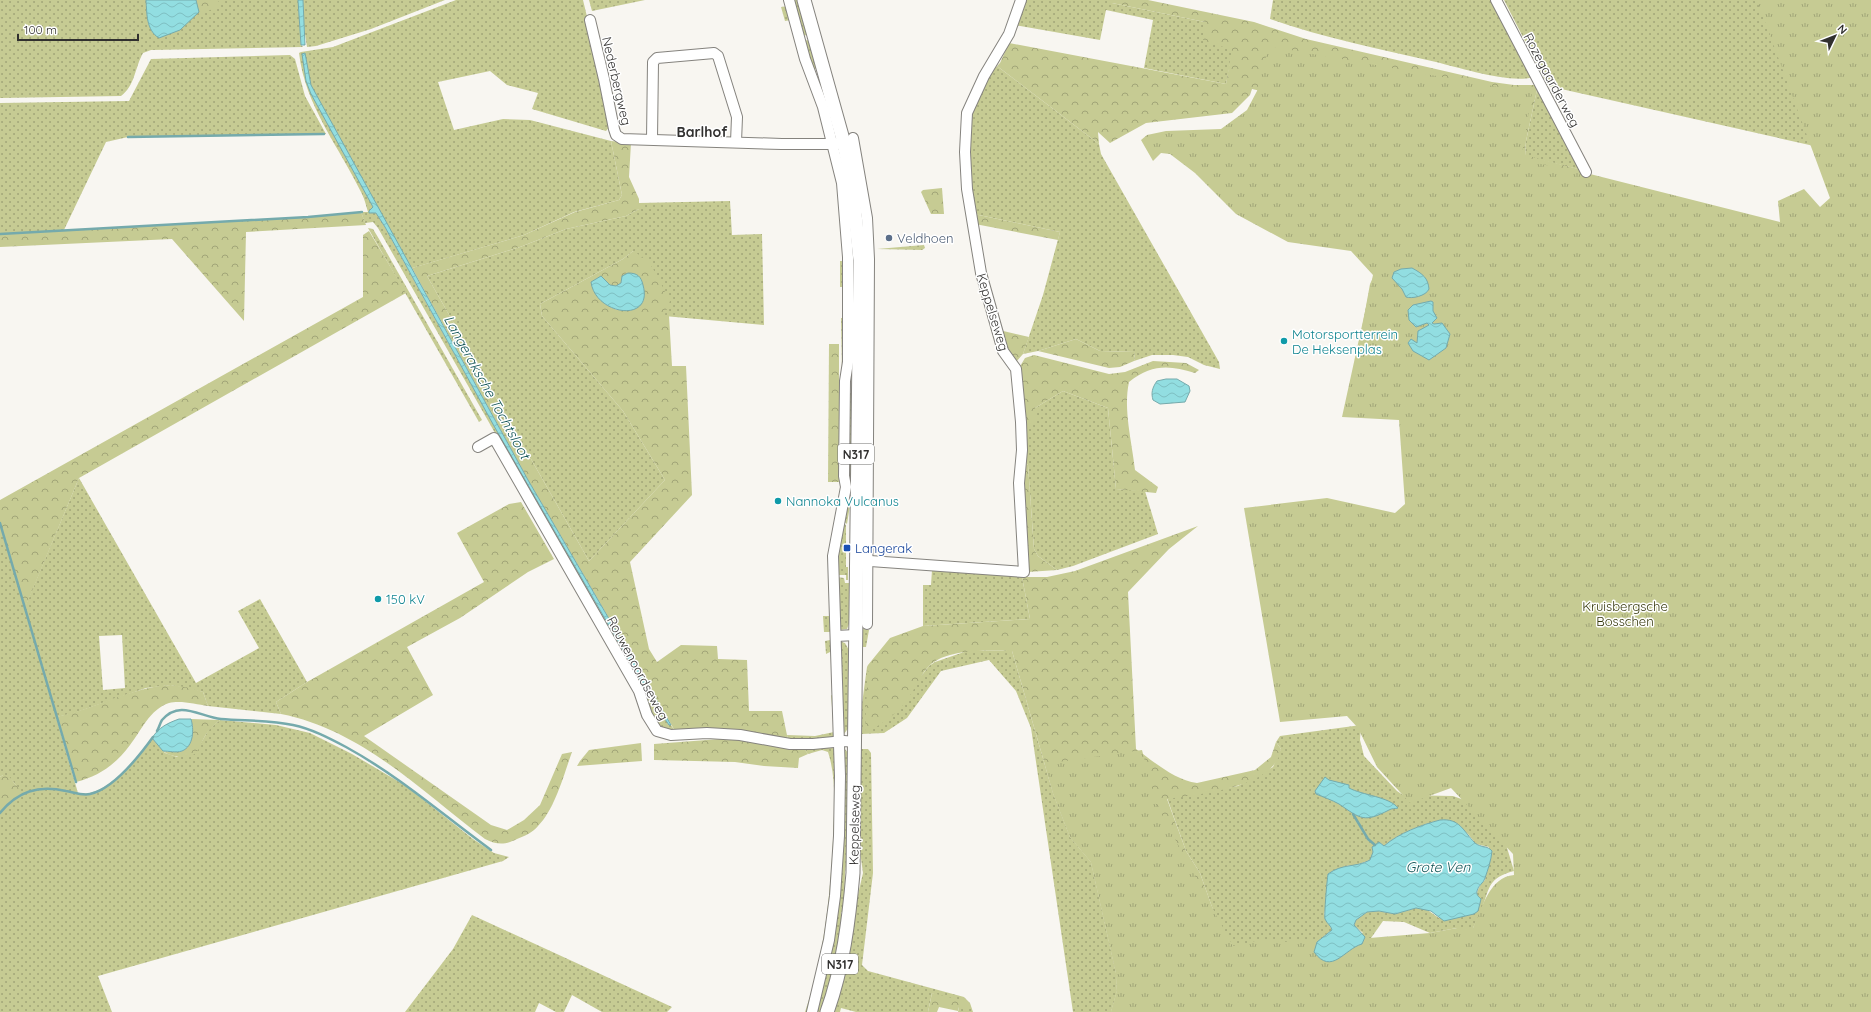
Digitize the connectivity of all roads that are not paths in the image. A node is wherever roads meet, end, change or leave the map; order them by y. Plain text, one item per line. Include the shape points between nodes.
1 (789, 0) edge
2 (804, 0) edge
3 (1021, 0) edge
4 (1496, 0) edge
5 (590, 20) dead end
6 (813, 36) junction
7 (799, 39) junction
8 (652, 139) junction
9 (736, 142) junction
10 (844, 142) junction
11 (1586, 172) dead end
12 (478, 447) dead end
13 (862, 560) junction
14 (866, 624) dead end
15 (856, 635) junction
16 (836, 636) junction
17 (838, 741) junction
18 (855, 742) junction
19 (812, 1012) edge
20 (827, 1012) edge

1 - 7 street, Keppelseweg
2 - 6 main road, Keppelseweg / N317
3 - 13 street, Keppelseweg via 1009,34 984,76 967,113 965,152 967,189 981,273 1003,351 1016,369 1022,450 1019,484 1024,572
4 - 11 street, Rozegaarderweg
5 - 8 street, Nederbergweg via 616,135 622,140
6 - 7 street
6 - 10 main road, Keppelseweg / N317
7 - 10 street, Keppelseweg via 823,107
8 - 9 street, Nederbergweg
8 - 9 street via 653,62 657,58 714,53 718,56 737,117
9 - 10 street, Nederbergweg
10 - 13 main road, Keppelseweg / N317 via 862,228
10 - 16 street, Keppelseweg via 842,184 848,257 844,476 846,487 833,556
12 - 17 street, Rouwenoordseweg via 494,438 638,691 647,715 657,731 671,735 740,735 790,744
13 - 14 street, Keppelseweg
13 - 15 main road, Keppelseweg / N317
15 - 16 street
15 - 18 main road, Keppelseweg / N317
16 - 17 street, Keppelseweg
17 - 18 street, Rouwenoordseweg
17 - 19 street, Keppelseweg via 839,836 835,896 829,940
18 - 20 main road, Keppelseweg / N317 via 853,873 849,915

